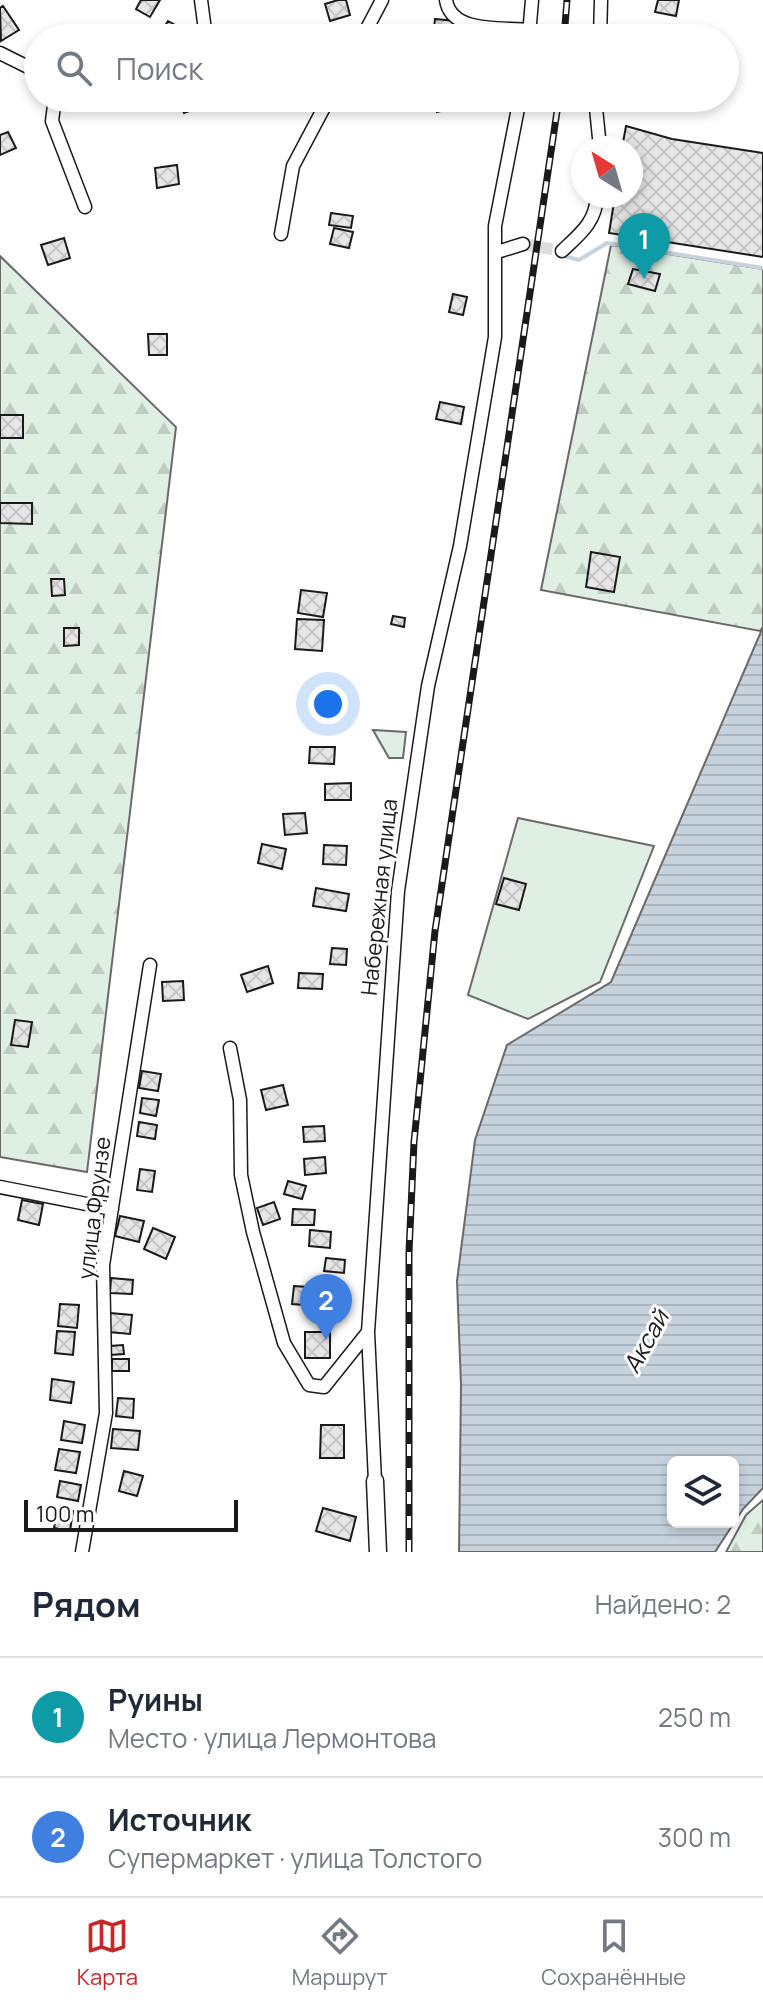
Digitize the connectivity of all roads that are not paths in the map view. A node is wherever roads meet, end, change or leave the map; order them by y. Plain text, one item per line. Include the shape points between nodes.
1 (201, 0) edge
2 (382, 0) edge
3 (446, 0) edge
4 (532, 0) edge
5 (601, 0) edge
6 (204, 24) edge
7 (369, 24) edge
8 (464, 24) edge
9 (530, 24) edge
10 (600, 24) edge
11 (0, 53) edge
12 (24, 65) edge
13 (53, 112) edge
14 (322, 112) edge
15 (517, 112) edge
16 (596, 112) edge
17 (599, 136) edge
18 (85, 207) dead end
19 (596, 208) edge
20 (281, 234) dead end
21 (523, 244) tunnel mouth
22 (562, 251) dead end
23 (497, 252) junction
24 (150, 965) dead end
25 (230, 1048) dead end
26 (0, 1187) edge
27 (112, 1209) junction
28 (368, 1332) junction
29 (375, 1481) joint
30 (82, 1552) edge
31 (378, 1552) edge

1 - 6 street
2 - 7 street
3 - 8 street via 452,16
4 - 9 street
5 - 10 street
11 - 12 street
13 - 18 street
14 - 20 street via 293,166
15 - 23 street, Набережная улица via 495,226
16 - 17 street
19 - 22 street via 590,225
21 - 23 street
23 - 28 street, Набережная улица via 495,337 460,546 428,686 398,891
24 - 27 street, улица Фрунзе
25 - 28 street via 240,1100 241,1175 290,1357 309,1385 324,1387
26 - 27 street
27 - 30 street, улица Фрунзе via 103,1265 106,1413
28 - 29 street, Набережная улица
29 - 31 street, Набережная улица

